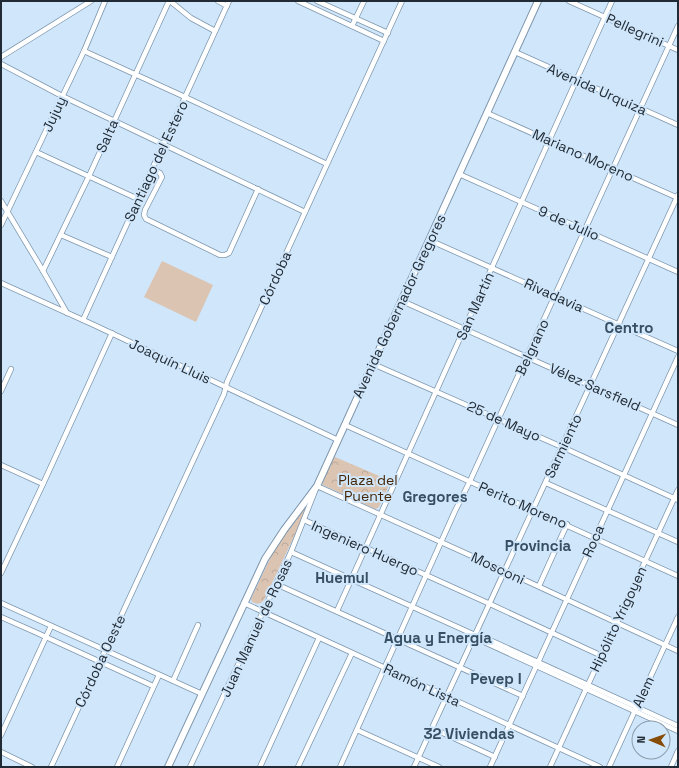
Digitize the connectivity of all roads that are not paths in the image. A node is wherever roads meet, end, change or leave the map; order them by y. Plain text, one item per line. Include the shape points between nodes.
1 (91, 1) edge
2 (105, 1) edge
3 (169, 1) edge
4 (218, 1) edge
5 (298, 1) edge
6 (317, 1) edge
7 (364, 1) edge
8 (402, 1) edge
9 (538, 1) edge
10 (569, 1) edge
11 (612, 1) edge
12 (228, 3) edge
13 (313, 8) junction
14 (605, 17) junction
15 (356, 19) junction
16 (352, 26) junction
17 (678, 26) edge
18 (215, 31) junction
19 (388, 33) junction
20 (384, 41) junction
21 (669, 46) junction
22 (678, 50) edge
23 (84, 51) junction
24 (515, 52) junction
25 (1, 57) edge
26 (1, 64) edge
27 (136, 74) junction
28 (577, 80) junction
29 (62, 96) junction
30 (185, 97) junction
31 (640, 108) junction
32 (487, 113) junction
33 (114, 121) junction
34 (678, 125) edge
35 (549, 140) junction
36 (164, 144) junction
37 (36, 152) junction
38 (327, 164) junction
39 (613, 169) junction
40 (152, 170) junction
41 (459, 174) junction
42 (89, 176) junction
43 (258, 189) junction
44 (678, 197) edge
45 (138, 199) junction
46 (1, 201) edge
47 (522, 202) junction
48 (8, 212) junction
49 (305, 212) junction
50 (1, 226) edge
51 (585, 231) junction
52 (61, 235) junction
53 (429, 240) junction
54 (112, 257) junction
55 (648, 259) junction
56 (492, 268) junction
57 (44, 271) junction
58 (678, 272) edge
59 (1, 283) edge
60 (555, 296) junction
61 (402, 301) junction
62 (67, 313) junction
63 (83, 320) junction
64 (618, 324) junction
65 (464, 329) junction
66 (112, 334) junction
67 (678, 351) edge
68 (527, 357) junction
69 (678, 357) edge
70 (373, 364) junction
71 (11, 370) dead end
72 (591, 385) junction
73 (226, 387) junction
74 (1, 391) edge
75 (436, 392) junction
76 (653, 413) junction
77 (499, 419) junction
78 (345, 424) junction
79 (678, 425) edge
80 (338, 440) junction
81 (562, 447) junction
82 (408, 453) junction
83 (1, 465) edge
84 (624, 475) junction
85 (470, 481) junction
86 (546, 483) junction
87 (44, 484) junction
88 (317, 486) junction
89 (678, 490) edge
90 (676, 499) edge
91 (533, 509) junction
92 (607, 510) junction
93 (381, 514) junction
94 (304, 520) junction
95 (567, 524) junction
96 (658, 533) junction
97 (595, 537) junction
98 (442, 542) junction
99 (678, 542) edge
100 (366, 548) junction
101 (291, 552) junction
102 (150, 556) joint
103 (645, 560) junction
104 (505, 571) junction
105 (1, 573) edge
106 (426, 576) junction
107 (678, 576) edge
108 (352, 579) junction
109 (276, 584) junction
110 (539, 586) junction
111 (567, 599) junction
112 (1, 603) edge
113 (244, 603) junction
114 (490, 604) junction
115 (413, 606) junction
116 (337, 611) junction
117 (264, 612) junction
118 (678, 617) edge
119 (1, 618) edge
120 (617, 622) junction
121 (198, 625) dead end
122 (51, 626) junction
123 (552, 633) junction
124 (475, 635) junction
125 (46, 637) junction
126 (320, 638) junction
127 (398, 639) junction
128 (665, 645) junction
129 (678, 650) edge
130 (106, 651) junction
131 (352, 653) junction
132 (602, 656) junction
133 (100, 662) junction
134 (537, 664) junction
135 (385, 668) junction
136 (460, 668) junction
137 (159, 674) junction
138 (173, 681) junction
139 (153, 686) junction
140 (587, 686) junction
141 (202, 694) junction
142 (447, 696) junction
143 (522, 696) junction
144 (636, 709) junction
145 (509, 725) junction
146 (678, 726) edge
147 (432, 728) junction
148 (357, 730) junction
149 (678, 731) edge
150 (1, 735) edge
151 (558, 748) junction
152 (678, 751) edge
153 (1, 752) edge
154 (419, 757) junction
155 (495, 757) junction
156 (32, 767) edge
157 (51, 767) edge
158 (117, 767) edge
159 (168, 767) edge
160 (190, 767) edge
161 (260, 767) edge
162 (298, 767) edge
163 (340, 767) edge
164 (414, 767) edge
165 (439, 767) edge
166 (490, 767) edge
167 (550, 767) edge
168 (600, 767) edge
169 (609, 767) edge
170 (671, 767) edge

1 - 25 street
2 - 23 street, Jujuy
3 - 18 street via 191,18
3 - 27 street, Salta
4 - 12 street
5 - 13 street
6 - 13 street
6 - 15 street
7 - 15 street
8 - 19 street, Córdoba
9 - 24 main road, Avenida Gobernador Gregores
10 - 14 street, Pellegrini
11 - 14 street, San Martín
12 - 18 street, Santiago del Estero
13 - 16 street
14 - 21 street, Pellegrini
14 - 28 street, San Martín
15 - 16 street
15 - 19 street
16 - 20 street
17 - 21 street, Belgrano
18 - 30 street, Santiago del Estero
19 - 20 street, Córdoba
20 - 38 street, Córdoba
21 - 22 street, Pellegrini
21 - 31 street, Belgrano
23 - 27 street
23 - 29 street, Jujuy
24 - 28 street, Avenida Urquiza
24 - 32 main road, Avenida Gobernador Gregores
26 - 29 street
27 - 30 street
27 - 33 street, Salta
28 - 31 street, Avenida Urquiza
28 - 35 street, San Martín
29 - 33 street
29 - 37 street, Jujuy
30 - 36 street, Santiago del Estero
30 - 38 street
31 - 34 street, Avenida Urquiza
31 - 39 street, Belgrano
32 - 35 street, Mariano Moreno
32 - 41 main road, Avenida Gobernador Gregores
33 - 36 street
33 - 42 street, Salta
35 - 39 street, Mariano Moreno
35 - 47 street, San Martín
36 - 40 street, Santiago del Estero
36 - 43 street
37 - 42 street
37 - 48 street, Jujuy
38 - 49 street, Córdoba
39 - 44 street, Mariano Moreno
39 - 51 street, Belgrano
40 - 43 street via 160,173 162,177 144,210 146,219 220,255 228,253
40 - 45 street, Santiago del Estero
41 - 47 street, 9 de Julio
41 - 53 main road, Avenida Gobernador Gregores
42 - 45 street
42 - 52 street, Salta
43 - 49 street
44 - 55 street, Sarmiento
45 - 54 street, Santiago del Estero
46 - 48 street
47 - 51 street, 9 de Julio
47 - 56 street, San Martín
48 - 50 street, Jujuy
48 - 57 street
49 - 73 street, Córdoba
51 - 55 street, 9 de Julio
51 - 60 street, Belgrano
52 - 54 street
52 - 57 street, Salta
53 - 56 street, Rivadavia
53 - 61 main road, Avenida Gobernador Gregores
54 - 63 street, Santiago del Estero
55 - 58 street, 9 de Julio
55 - 64 street, Sarmiento
56 - 60 street, Rivadavia
56 - 65 street, San Martín
57 - 62 street
59 - 62 street, Joaquín Lluis
60 - 64 street, Rivadavia
60 - 68 street, Belgrano
61 - 65 street, Vélez Sarsfield
61 - 70 main road, Avenida Gobernador Gregores
62 - 63 street, Joaquín Lluis
63 - 66 street, Joaquín Lluis
64 - 67 street, Rivadavia
64 - 72 street, Sarmiento
65 - 68 street, Vélez Sarsfield
65 - 75 street, San Martín
66 - 73 street, Joaquín Lluis
66 - 87 street
68 - 72 street, Vélez Sarsfield
68 - 77 street, Belgrano
69 - 76 street, Roca
70 - 75 street, 25 de Mayo
70 - 78 main road, Avenida Gobernador Gregores
71 - 74 street
72 - 76 street, Vélez Sarsfield
72 - 81 street, Sarmiento
73 - 80 street, Joaquín Lluis
73 - 102 street, Córdoba
75 - 77 street, 25 de Mayo
75 - 82 street, San Martín
76 - 79 street, Vélez Sarsfield
76 - 84 street, Roca
77 - 81 street, 25 de Mayo
77 - 85 street, Belgrano
78 - 80 main road, Avenida Gobernador Gregores
78 - 82 street, Perito Moreno
80 - 88 main road, Avenida Gobernador Gregores
81 - 84 street, 25 de Mayo
81 - 86 street, Sarmiento
82 - 85 street, Perito Moreno
82 - 93 street, San Martín
83 - 87 street
84 - 90 street, 25 de Mayo
84 - 92 street, Roca
85 - 91 street, Perito Moreno
85 - 98 street, Belgrano
86 - 91 street, Sarmiento
86 - 92 street
87 - 105 street
88 - 93 street, Mosconi
88 - 94 street, Juan Manuel de Rosas
88 - 113 main road, Avenida Gobernador Gregores via 274,544
89 - 90 street, Hipólito Yrigoyen
90 - 96 street, Hipólito Yrigoyen
91 - 95 street, Perito Moreno
91 - 104 street, Sarmiento
92 - 96 street
92 - 97 street, Roca
93 - 98 street, Mosconi
93 - 100 street, San Martín
94 - 100 street, Ingeniero Huergo
94 - 101 street, Juan Manuel de Rosas
95 - 97 street, Perito Moreno
95 - 110 street
96 - 99 street
96 - 103 street, Hipólito Yrigoyen
97 - 103 street, Perito Moreno
97 - 111 street, Roca
98 - 104 street, Mosconi
98 - 106 street, Belgrano
100 - 106 street, Ingeniero Huergo
100 - 108 street, San Martín
101 - 108 street
101 - 109 street, Juan Manuel de Rosas
102 - 130 street, Córdoba Oeste
103 - 107 street, Perito Moreno
103 - 120 street, Hipólito Yrigoyen
104 - 110 street, Mosconi
104 - 114 street, Sarmiento
106 - 114 street, Ingeniero Huergo
106 - 115 street, Belgrano
108 - 115 street
108 - 116 street, San Martín
109 - 116 street
109 - 117 street, Juan Manuel de Rosas
110 - 111 street, Mosconi
111 - 120 street, Mosconi
111 - 123 street, Roca
112 - 122 street
113 - 117 street, Ramón Lista
113 - 141 main road, Avenida Gobernador Gregores
114 - 123 street, Ingeniero Huergo
114 - 124 street, Sarmiento
115 - 124 street
115 - 127 street, Belgrano
116 - 127 street
117 - 126 street, Ramón Lista
117 - 160 street, Juan Manuel de Rosas
118 - 128 street, Alem
119 - 125 street
120 - 128 street, Mosconi
120 - 132 street, Hipólito Yrigoyen
121 - 138 street
122 - 125 street
122 - 130 street
123 - 132 street, Ingeniero Huergo
123 - 134 street, Roca
124 - 134 street via 482,641
124 - 136 street, Sarmiento
125 - 133 street
125 - 150 street
126 - 131 street, Ramón Lista
126 - 161 street
127 - 135 street, Belgrano
127 - 136 street
128 - 129 street, Mosconi
128 - 144 street, Alem
130 - 133 street, Córdoba Oeste
130 - 137 street
131 - 135 street, Ramón Lista
131 - 162 street
132 - 140 street, Hipólito Yrigoyen
133 - 139 street
133 - 157 street, Córdoba Oeste
134 - 140 street
134 - 143 street, Roca
135 - 142 street, Ramón Lista
135 - 148 street, Belgrano
136 - 142 street, Sarmiento
136 - 143 street
137 - 138 street
137 - 139 street
138 - 141 street
139 - 158 street
140 - 144 street
140 - 151 street, Hipólito Yrigoyen
141 - 159 main road, Avenida Gobernador Gregores
142 - 145 street, Ramón Lista
142 - 147 street, Sarmiento
143 - 145 street, Roca
144 - 146 street
144 - 149 street
144 - 169 street, Alem
145 - 151 street, Ramón Lista
145 - 155 street, Roca
147 - 154 street, Sarmiento
147 - 155 street
148 - 154 street
148 - 163 street, Belgrano
151 - 167 street, Hipólito Yrigoyen
151 - 168 street, Ramón Lista
152 - 170 street
153 - 156 street
154 - 164 street, Sarmiento
154 - 165 street
155 - 166 street, Roca

